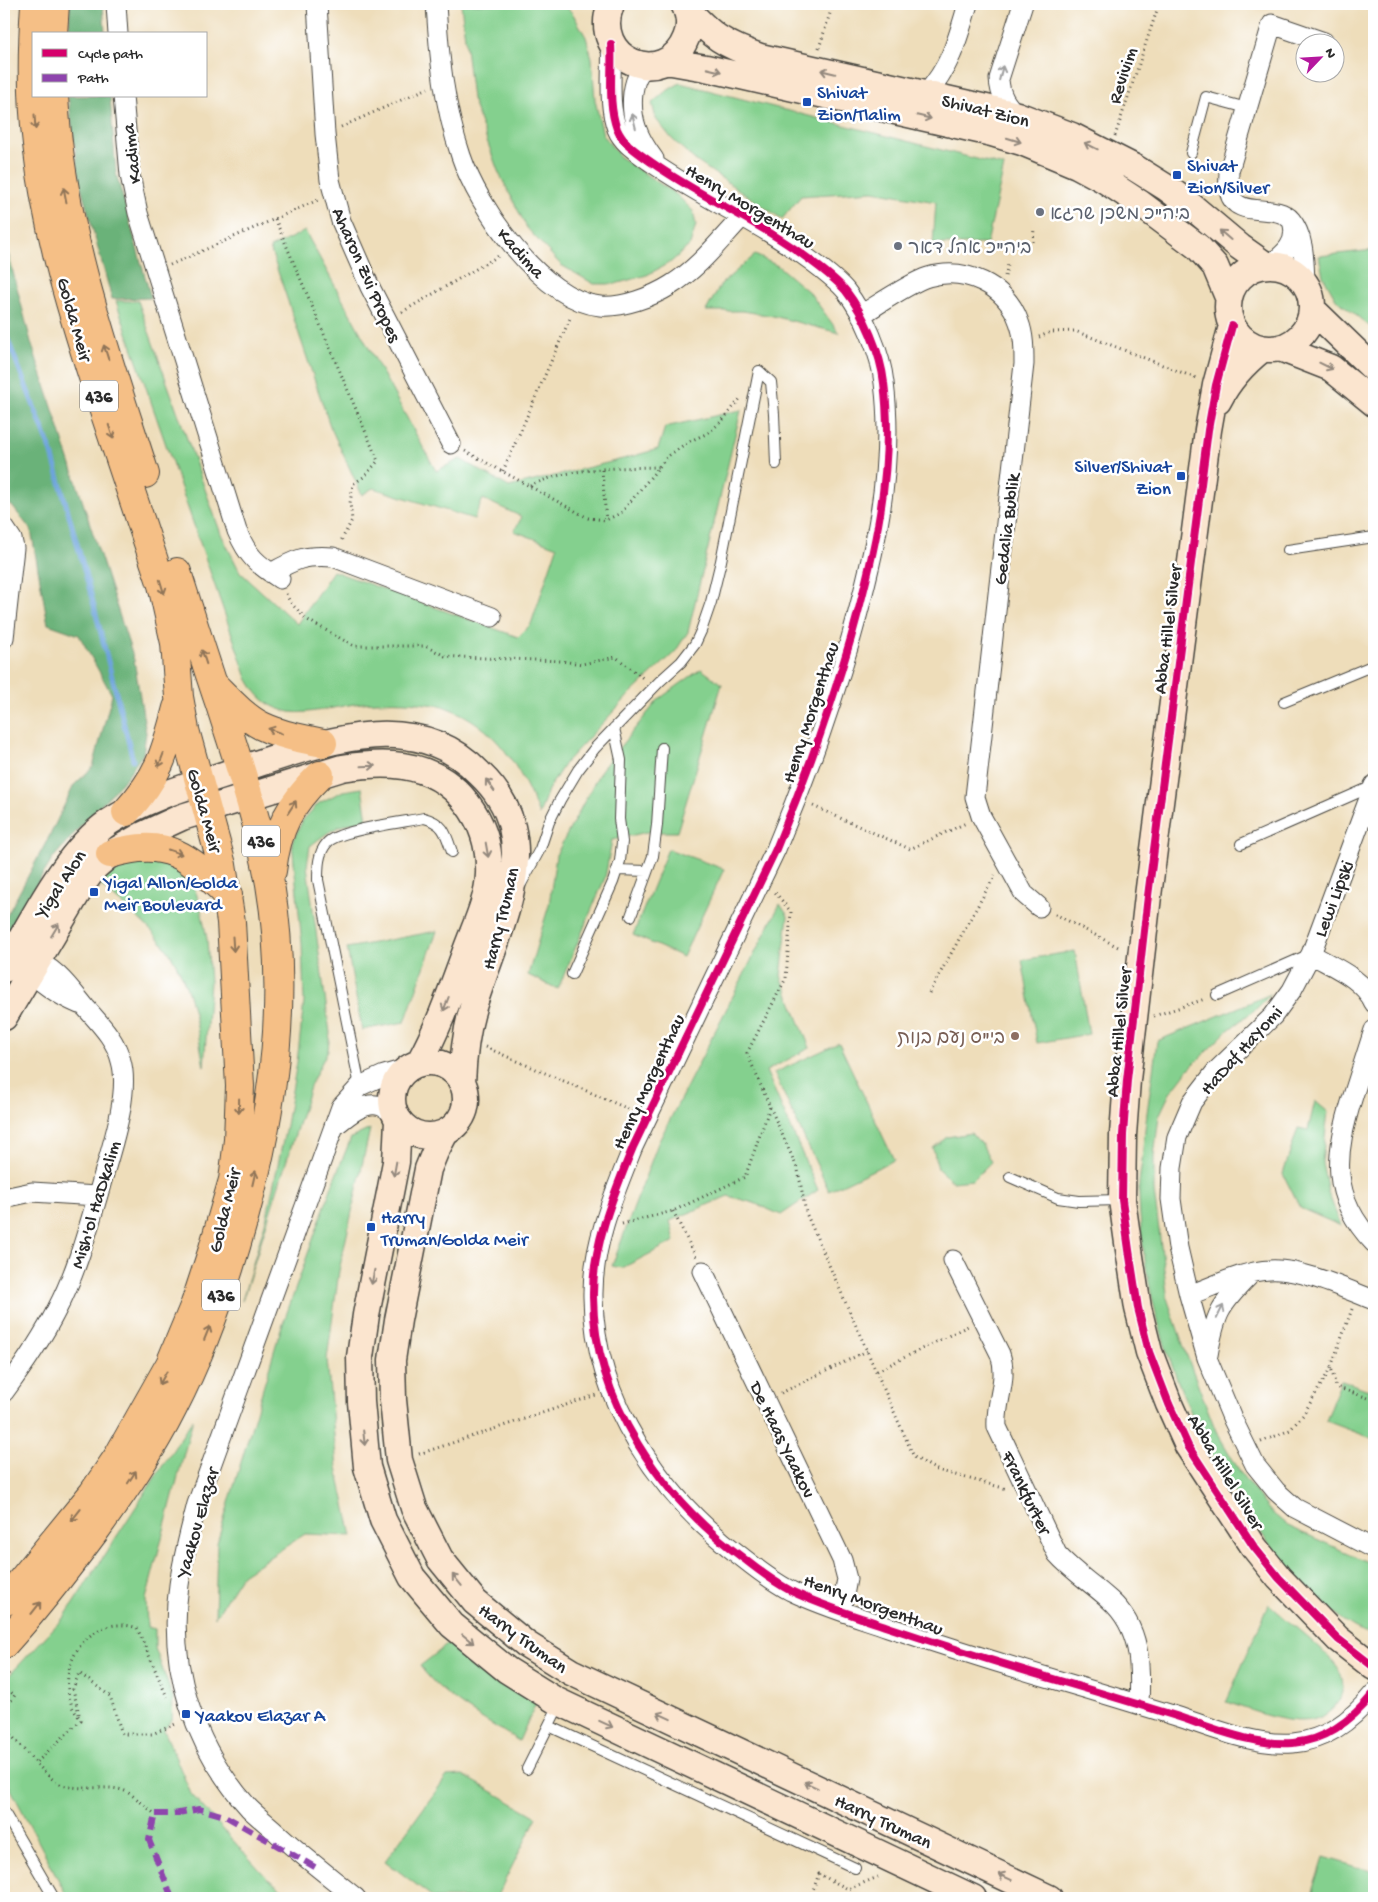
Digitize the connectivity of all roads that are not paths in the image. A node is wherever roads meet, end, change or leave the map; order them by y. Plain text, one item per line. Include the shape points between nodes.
1 (35, 4) edge
2 (55, 4) edge
3 (116, 4) edge
4 (317, 4) edge
5 (436, 4) edge
6 (590, 4) edge
7 (611, 4) edge
8 (968, 4) edge
9 (1023, 4) edge
10 (685, 6) edge
11 (34, 32) edge
12 (53, 32) edge
13 (118, 32) edge
14 (1296, 32) edge
15 (610, 40) junction
16 (659, 63) junction
17 (926, 94) junction
18 (33, 98) edge
19 (54, 98) edge
20 (124, 98) edge
21 (1247, 108) junction
22 (1017, 116) junction
23 (1191, 153) dead end
24 (670, 176) junction
25 (742, 217) junction
26 (1292, 221) junction
27 (1268, 264) junction
28 (1305, 283) junction
29 (1228, 297) junction
30 (1312, 309) junction
31 (861, 315) junction
32 (1232, 326) junction
33 (1271, 349) junction
34 (1374, 369) edge
35 (1374, 402) edge
36 (1208, 430) junction
37 (451, 444) road end
38 (776, 464) dead end
39 (4, 527) edge
40 (1374, 537) edge
41 (1288, 550) dead end
42 (492, 617) dead end
43 (4, 628) edge
44 (1374, 664) edge
45 (213, 684) junction
46 (179, 696) junction
47 (1284, 702) dead end
48 (614, 728) junction
49 (322, 743) junction
50 (662, 748) dead end
51 (241, 770) junction
52 (320, 774) junction
53 (200, 783) junction
54 (1374, 785) edge
55 (249, 796) junction
56 (207, 809) junction
57 (126, 812) junction
58 (1241, 844) dead end
59 (452, 852) dead end
60 (110, 854) junction
61 (617, 870) junction
62 (647, 871) junction
63 (270, 887) junction
64 (228, 895) junction
65 (1039, 907) road end
66 (506, 908) junction
67 (632, 916) dead end
68 (1311, 954) junction
69 (21, 964) edge
70 (572, 974) dead end
71 (1217, 995) road end
72 (1374, 1003) edge
73 (4, 1017) edge
74 (1374, 1030) edge
75 (413, 1066) junction
76 (462, 1084) junction
77 (360, 1086) junction
78 (397, 1117) junction
79 (332, 1128) junction
80 (445, 1133) junction
81 (1010, 1177) dead end
82 (97, 1196) junction
83 (4, 1198) edge
84 (1122, 1200) junction
85 (1374, 1243) edge
86 (953, 1260) dead end
87 (703, 1271) road end
88 (1252, 1272) junction
89 (1189, 1295) junction
90 (1366, 1297) edge
91 (1207, 1358) junction
92 (4, 1392) edge
93 (1374, 1549) edge
94 (4, 1602) edge
95 (841, 1611) junction
96 (4, 1644) edge
97 (1374, 1667) edge
98 (1374, 1692) edge
99 (560, 1703) junction
100 (1139, 1704) junction
101 (549, 1726) junction
102 (527, 1769) dead end
103 (4, 1812) edge
104 (855, 1868) dead end
105 (54, 1898) edge
106 (356, 1898) edge
107 (973, 1898) edge
108 (1049, 1898) edge

1 -> 11 main road, Golda Meir / 436
2 - 12 main road
3 - 13 street
4 - 37 street, Aharon Zvi Propes via 330,180 341,221 370,287
5 - 25 street, Kadima via 440,66 461,159 500,230 544,278 560,290 599,306 621,305 649,296 671,285 705,257
6 - 15 street
7 - 15 street via 606,25
8 - 17 street via 953,53 944,72
22 -> 9 street via 1004,102 999,79
10 - 16 street via 689,21 684,44 676,54
17 -> 10 street, Shivat Zion via 733,48 706,29
14 - 21 street via 1272,24
15 - 16 street, Shivat Zion via 629,61
15 - 24 street, Henry Morgenthau via 612,96 618,132 631,147
24 -> 16 street, Henry Morgenthau via 643,144 632,111 634,83 640,73
16 -> 29 street, Shivat Zion via 706,68 967,127 1049,153 1103,179 1185,235 1215,266
17 - 22 street, Shivat Zion
18 -> 46 main road, Golda Meir / 436 via 43,189 66,290 167,604 175,643
45 -> 19 main road, Golda Meir / 436 via 91,306 63,185
20 - 42 street, Kadima via 130,175 138,213 245,549 257,564 276,576 300,558 333,557
21 - 23 lane via 1206,97
21 - 26 street via 1229,172 1229,192 1236,204 1249,210 1286,215
27 -> 22 street, Shivat Zion via 1240,247 1167,188 1072,136
24 - 25 street, Henry Morgenthau
25 - 31 street, Henry Morgenthau via 784,241 828,274 845,290
26 - 27 street via 1294,234 1290,246
26 - 28 street via 1301,242
27 - 28 street via 1296,273
27 - 29 street via 1241,275
28 - 30 street
29 - 32 street via 1227,312
30 - 33 street via 1310,322 1303,334 1293,343
30 - 34 street
31 - 65 street, Gedalia Bublik via 925,278 959,274 987,284 1012,306 1020,322 1024,364 975,797 981,816 1024,894
31 - 95 street, Henry Morgenthau via 884,381 886,455 872,560 856,620 797,799 615,1192 596,1257 592,1295 595,1332 611,1390 625,1424 664,1482 716,1538 789,1590
32 - 33 street via 1239,337 1250,344
32 - 36 street, Abba Hillel Silver
33 -> 35 street via 1331,368
33 - 36 street, Abba Hillel Silver via 1246,362 1231,378 1214,409
36 - 84 street, Abba Hillel Silver via 1141,958 1123,1135
38 - 48 lane via 771,382 759,372 721,561 702,631 682,662
39 - 43 street via 14,548
40 - 41 lane
44 - 47 lane
49 -> 45 main road via 260,725
45 - 51 main road, Golda Meir / 436
46 - 53 main road, Golda Meir / 436 via 184,730
46 -> 57 main road via 160,766
48 - 61 lane via 621,760 619,818 622,842
48 - 66 lane via 578,770 549,822 531,868
49 - 51 street, Harry Truman
66 -> 49 street, Harry Truman via 512,882 512,827 503,803 471,764 435,743 412,737 370,735
50 - 62 lane via 657,825 653,856
51 - 53 street, Yigal Alon
51 - 55 main road, Golda Meir / 436
52 - 55 street, Harry Truman
63 -> 52 main road via 274,854 283,823 298,798
52 -> 75 street, Harry Truman via 362,765 402,766 424,771 460,794 472,809 485,838 489,858 486,898 437,1027
53 - 56 main road, Golda Meir / 436
53 - 57 street, Yigal Alon
54 - 58 lane
54 - 68 street, Lewi Lipski
55 - 56 street, Harry Truman
55 - 63 main road, Golda Meir / 436
56 - 60 street, Yigal Alon via 143,835
56 - 64 main road, Golda Meir / 436
57 - 69 street, Yigal Alon via 108,823 77,852 51,890
59 - 77 lane via 445,831 435,821 424,818 339,834 327,842 318,861 318,880
60 -> 64 main road via 144,847 177,852 194,863
69 -> 60 street, Yigal Alon via 95,867
61 - 62 lane
61 - 70 lane
62 - 67 lane
96 -> 63 main road, Golda Meir / 436 via 72,1562 146,1456 190,1374 225,1284 256,1172 274,1066 279,978
64 -> 94 main road, Golda Meir / 436 via 239,1117 233,1180 212,1252 170,1364 117,1458 62,1533
66 - 76 street, Harry Truman via 473,1008
68 - 71 lane
68 - 72 street via 1362,986
68 - 89 street, HaDaf HaYomi via 1292,990 1273,1016 1216,1071 1192,1102 1177,1137 1171,1199
69 - 73 street, Yigal Alon
69 - 82 street, Mish'ol HaDkalim via 63,996 86,1008 98,1020 122,1062 123,1087 116,1132
74 - 85 street via 1340,1142 1339,1167 1343,1191 1352,1214
75 - 76 street via 430,1062 446,1066
75 - 77 street, Yaakov Elazar
75 - 78 street via 399,1076 394,1086 392,1103
76 - 80 street via 466,1095 464,1112
77 - 79 street, Yaakov Elazar via 341,1107
78 - 79 street via 380,1106 362,1107
78 - 80 street via 411,1132 422,1136
78 -> 99 street, Harry Truman via 396,1162 360,1358 367,1467 384,1520 412,1577 452,1625 507,1670
79 - 106 street, Yaakov Elazar via 200,1496 178,1586 176,1630 182,1719 250,1808 297,1852
108 -> 80 street, Harry Truman via 570,1672 526,1644 475,1602 440,1559 414,1508 399,1460 392,1360 428,1169
81 - 84 lane via 1058,1198 1078,1202
82 - 83 street via 32,1192
82 - 92 street, Mish'ol HaDkalim via 80,1256 58,1308 31,1356
84 - 97 street, Abba Hillel Silver via 1138,1308 1149,1352 1188,1446 1279,1578 1338,1639
86 - 100 street, Frankfurter via 1004,1366 997,1427 1057,1554 1125,1616 1140,1657
87 - 95 street, De Haas Yaakov via 842,1560 847,1578
88 - 89 street
88 - 90 street via 1272,1269 1288,1272 1315,1278
91 -> 88 street via 1219,1309
89 - 91 street, HaDaf HaYomi
91 - 93 street, HaDaf HaYomi via 1246,1448 1276,1491 1295,1508
95 - 100 street, Henry Morgenthau via 962,1652
98 - 100 street, Henry Morgenthau via 1351,1719 1331,1731 1295,1743 1270,1742 1227,1732
99 - 101 lane
99 -> 107 street, Harry Truman
101 - 102 lane
101 - 104 lane
103 - 105 lane

